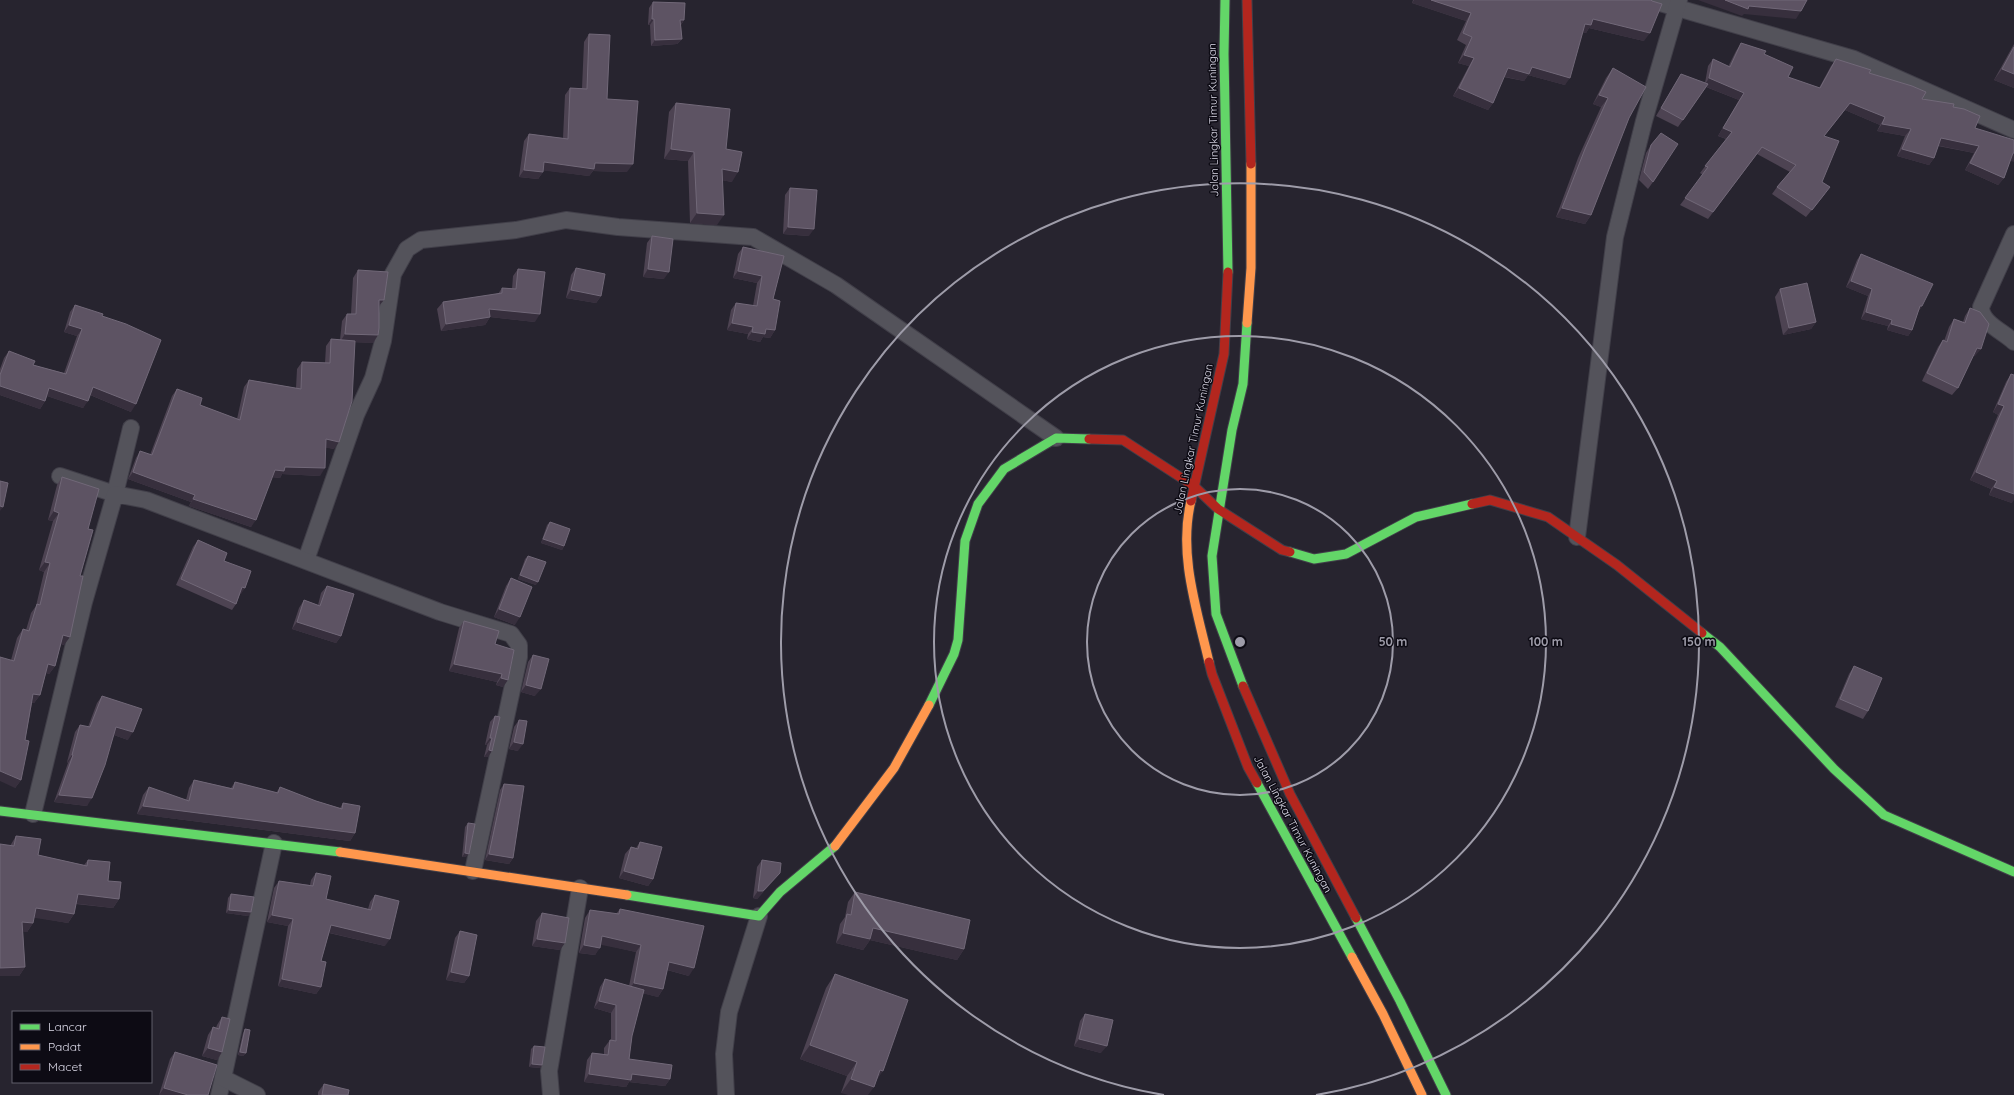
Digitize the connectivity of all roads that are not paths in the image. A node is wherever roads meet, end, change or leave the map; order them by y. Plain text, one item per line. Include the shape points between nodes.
1 (1225, 0) edge
2 (1247, 0) edge
3 (1650, 0) edge
4 (1679, 4) edge
5 (2014, 130) edge
6 (2014, 234) edge
7 (2014, 342) edge
8 (131, 428) dead end
9 (1056, 438) junction
10 (60, 476) dead end
11 (1194, 486) junction
12 (115, 494) junction
13 (1218, 509) junction
14 (1577, 537) junction
15 (306, 560) junction
16 (0, 812) edge
17 (33, 814) junction
18 (274, 843) junction
19 (473, 871) junction
20 (2014, 872) edge
21 (580, 888) junction
22 (759, 916) junction
23 (223, 1078) junction
24 (219, 1095) edge
25 (257, 1095) edge
26 (551, 1095) edge
27 (726, 1095) edge
28 (1422, 1095) edge
29 (1446, 1095) edge

1 - 11 street, Jalan Lingkar Timur Kuningan via 1228,273 1224,354
2 - 13 street, Jalan Lingkar Timur Kuningan via 1251,128 1251,268 1243,384
3 - 4 street
4 - 5 street via 1854,59
4 - 14 street via 1644,121 1615,237
6 - 7 street via 1980,307 1980,312 1991,324
8 - 12 street
9 - 11 street via 1123,440
9 - 15 street via 836,285 753,237 618,227 566,220 516,230 420,240 407,249 393,274 383,341 373,378 356,415
9 - 22 street via 1004,469 978,504 965,541 958,640 954,654 939,687 894,768 834,848 780,892
10 - 12 street
11 - 13 street
11 - 28 street, Jalan Lingkar Timur Kuningan via 1186,538 1190,580 1212,674 1248,767 1383,1014
12 - 15 street via 146,500
12 - 17 street via 84,602
13 - 14 street via 1282,550 1314,559 1346,554 1416,517 1490,500 1548,517
13 - 29 street, Jalan Lingkar Timur Kuningan via 1212,556 1214,597 1221,631 1290,794 1400,1001
14 - 20 street via 1617,565 1720,647 1829,763 1884,815
15 - 19 street via 440,612 512,634 519,645 519,657
16 - 17 street
17 - 18 street
18 - 19 street
18 - 23 street
19 - 21 street
21 - 22 street
21 - 26 street via 549,1071
22 - 27 street via 729,1012 724,1054
23 - 24 street
23 - 25 street

